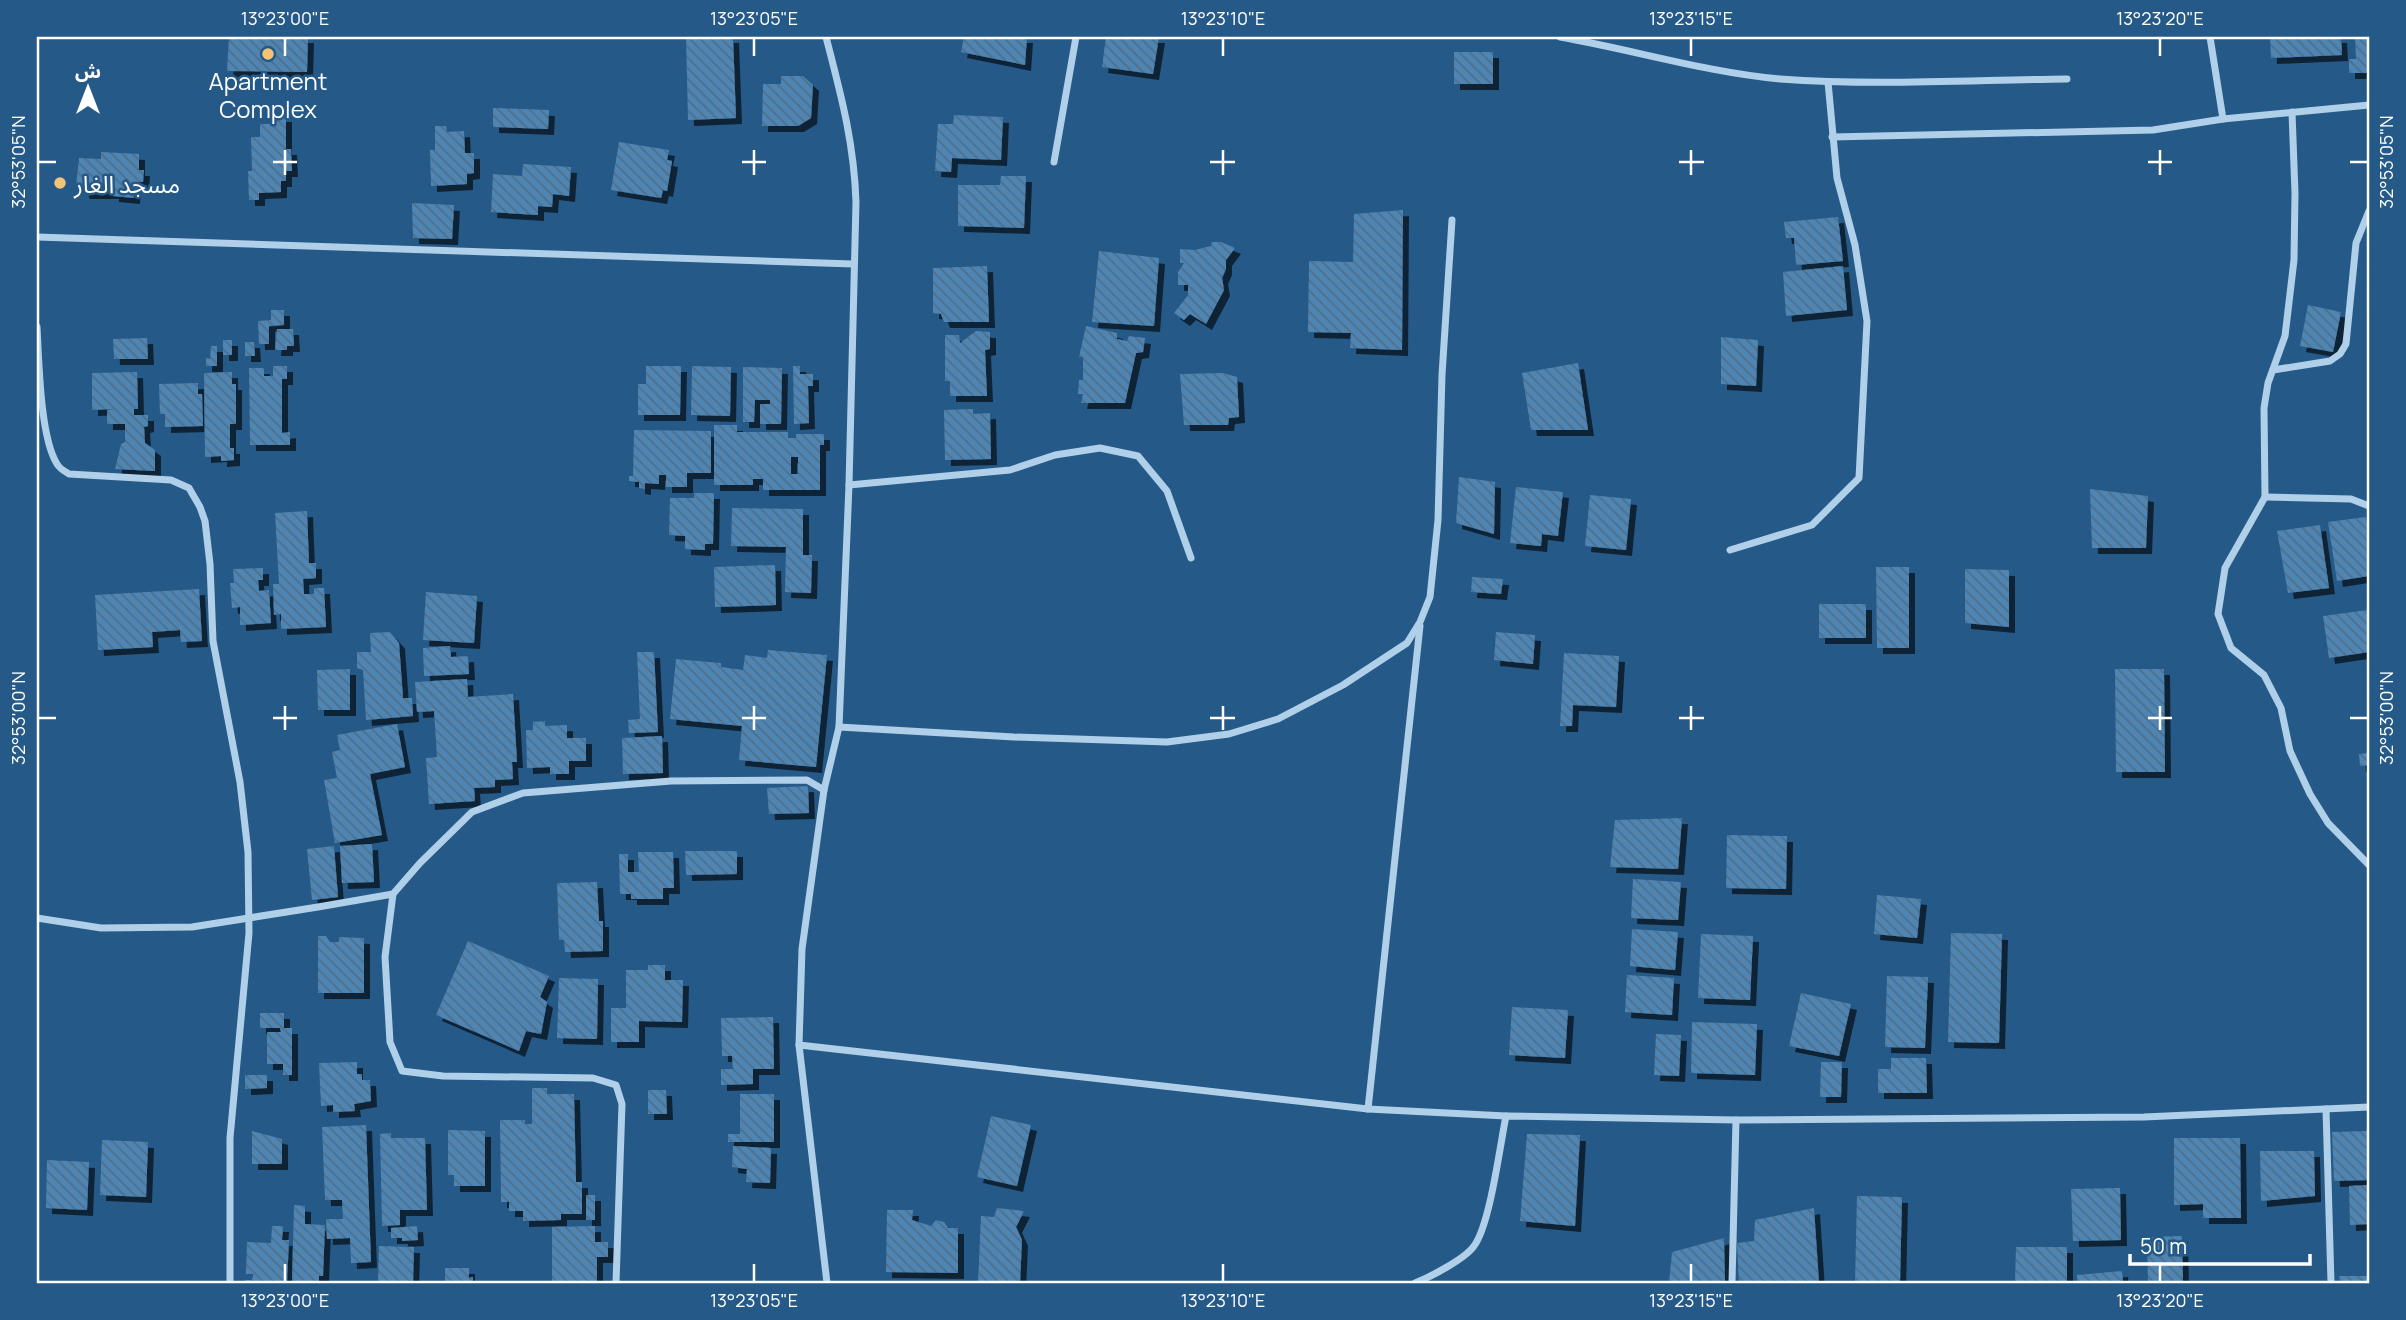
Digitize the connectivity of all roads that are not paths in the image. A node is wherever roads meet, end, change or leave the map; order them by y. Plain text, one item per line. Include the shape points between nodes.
1 (827, 37) edge
2 (1076, 37) edge
3 (1560, 37) edge
4 (2210, 37) edge
5 (2067, 79) dead end
6 (1829, 82) junction
7 (2369, 105) edge
8 (2292, 112) junction
9 (2223, 119) junction
10 (1832, 137) junction
11 (1054, 162) dead end
12 (2369, 211) edge
13 (1452, 220) dead end
14 (37, 237) edge
15 (853, 264) junction
16 (37, 327) edge
17 (2273, 370) junction
18 (849, 485) junction
19 (2265, 497) junction
20 (2369, 506) edge
21 (1730, 550) dead end
22 (1191, 558) dead end
23 (1420, 622) junction
24 (839, 727) junction
25 (824, 790) junction
26 (2369, 865) edge
27 (393, 894) junction
28 (37, 918) edge
29 (249, 918) junction
30 (799, 1045) junction
31 (2369, 1107) edge
32 (1368, 1109) junction
33 (2326, 1109) junction
34 (1506, 1116) junction
35 (1736, 1120) junction
36 (1434, 1276) junction
37 (230, 1283) edge
38 (616, 1283) edge
39 (827, 1283) edge
40 (1415, 1283) edge
41 (1441, 1283) edge
42 (1732, 1283) edge
43 (2331, 1283) edge

1 - 15 street via 855,160
2 - 11 street
3 - 6 street via 1708,68
4 - 9 street
5 - 6 street
6 - 10 street
7 - 8 street
8 - 9 street
8 - 17 street via 2294,260 2287,325
9 - 10 street via 2153,130
10 - 21 street via 1867,321 1859,478 1812,525
12 - 17 street via 2356,243 2346,344 2340,354 2330,361
13 - 23 street via 1438,520 1430,597
14 - 15 street
15 - 18 street
16 - 29 street via 43,406 52,455 59,468 69,474 171,480 188,488 200,507 210,564 213,641 242,794
17 - 19 street via 2264,408
18 - 22 street via 1010,470 1055,455 1101,448 1138,456 1167,491
18 - 24 street
19 - 20 street via 2351,499
19 - 26 street via 2225,568 2218,614 2231,648 2264,675 2281,708 2290,751 2328,823
23 - 24 street via 1407,643 1343,685 1278,719 1229,734 1167,742
23 - 32 street
24 - 25 street
25 - 27 street via 807,780 670,781 523,793 472,812
25 - 30 street via 802,949
27 - 29 street
27 - 38 street via 385,957 390,1042 401,1071 593,1078 616,1085 622,1104
28 - 29 street via 101,928 192,927
29 - 37 street via 230,1138
30 - 32 street
30 - 39 street
31 - 33 street
32 - 34 street
33 - 35 street via 2144,1117
33 - 43 street
34 - 35 street
34 - 36 street via 1485,1220 1474,1247
35 - 42 street
36 - 40 street
36 - 41 street

